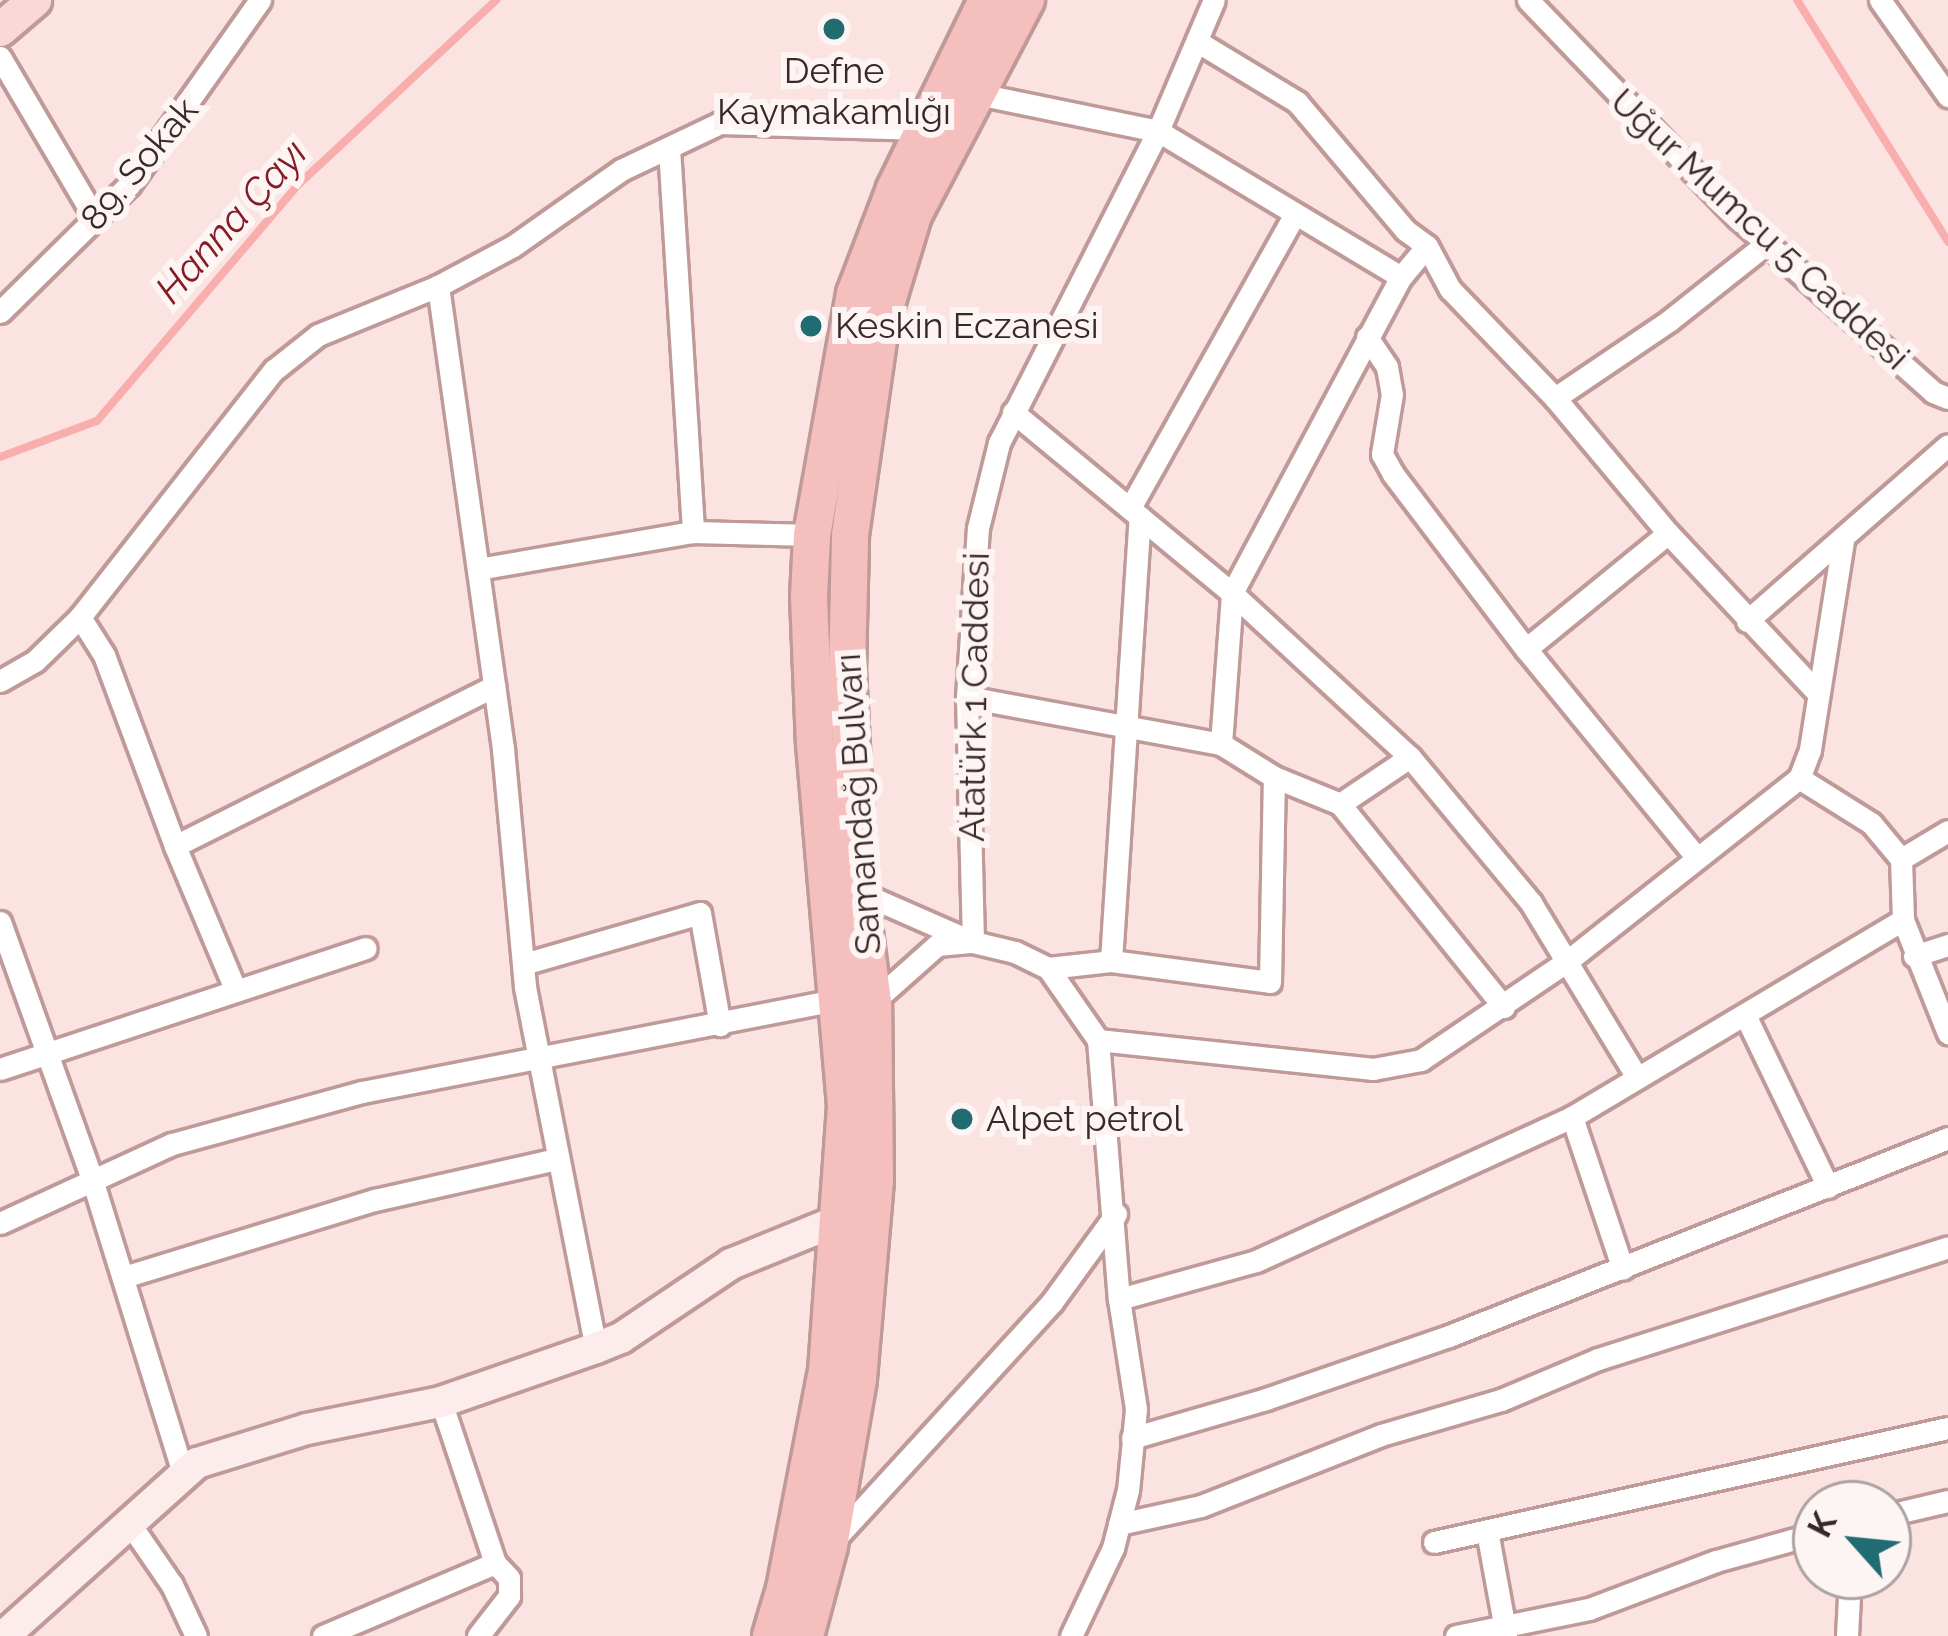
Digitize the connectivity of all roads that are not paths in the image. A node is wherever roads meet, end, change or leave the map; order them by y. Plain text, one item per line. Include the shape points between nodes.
1 (34, 0) edge
2 (229, 0) edge
3 (987, 0) edge
4 (1026, 0) edge
5 (1214, 0) edge
6 (1528, 0) edge
7 (1880, 0) edge
8 (254, 7) edge
9 (0, 29) edge
10 (1198, 42) junction
11 (0, 57) edge
12 (973, 93) junction
13 (1948, 96) edge
14 (922, 130) junction
15 (1158, 131) junction
16 (669, 148) junction
17 (1295, 214) junction
18 (96, 220) junction
19 (1767, 243) junction
20 (1426, 246) junction
21 (1400, 278) junction
22 (437, 286) junction
23 (0, 312) edge
24 (1367, 337) junction
25 (1948, 370) edge
26 (1941, 395) edge
27 (1556, 398) junction
28 (1013, 412) junction
29 (1948, 446) edge
30 (1135, 512) junction
31 (693, 532) junction
32 (1668, 532) junction
33 (812, 535) junction
34 (1844, 541) junction
35 (478, 569) junction
36 (1232, 593) junction
37 (80, 617) junction
38 (1747, 621) junction
39 (1526, 650) junction
40 (0, 681) edge
41 (494, 686) junction
42 (1816, 691) junction
43 (968, 697) junction
44 (1130, 726) junction
45 (1221, 744) junction
46 (1410, 757) junction
47 (1274, 777) junction
48 (1799, 778) junction
49 (1340, 804) junction
50 (1948, 830) edge
51 (175, 846) junction
52 (1697, 858) junction
53 (1901, 859) junction
54 (859, 892) junction
55 (1903, 920) junction
56 (0, 922) edge
57 (973, 942) junction
58 (1948, 945) edge
59 (366, 949) dead end
60 (1914, 956) junction
61 (1570, 959) junction
62 (1111, 962) junction
63 (526, 964) junction
64 (1048, 968) junction
65 (236, 989) junction
66 (857, 1000) junction
67 (1504, 1006) junction
68 (1745, 1015) junction
69 (720, 1025) junction
70 (1948, 1033) edge
71 (1098, 1040) junction
72 (45, 1055) junction
73 (538, 1061) junction
74 (0, 1069) edge
75 (1635, 1074) junction
76 (1572, 1117) junction
77 (1948, 1138) edge
78 (557, 1159) junction
79 (92, 1179) junction
80 (1828, 1187) junction
81 (1115, 1214) junction
82 (837, 1221) junction
83 (0, 1223) edge
84 (1948, 1247) edge
85 (1623, 1269) junction
86 (124, 1277) junction
87 (1119, 1299) junction
88 (596, 1348) junction
89 (441, 1402) junction
90 (1948, 1428) edge
91 (1132, 1438) junction
92 (184, 1475) junction
93 (1948, 1501) edge
94 (1912, 1509) edge
95 (130, 1524) junction
96 (1119, 1524) junction
97 (1486, 1532) junction
98 (1792, 1540) edge
99 (1434, 1542) dead end
100 (829, 1546) junction
101 (495, 1563) junction
102 (1849, 1600) edge
103 (1505, 1631) edge
104 (4, 1636) edge
105 (196, 1636) edge
106 (322, 1636) edge
107 (478, 1636) edge
108 (771, 1636) edge
109 (806, 1636) edge
110 (1071, 1636) edge
111 (1456, 1636) edge
112 (1847, 1636) edge

1 - 9 main road
2 - 8 street
3 - 14 highway, Samandağ Bulvarı
4 - 12 highway, Samandağ Bulvarı
5 - 10 street, Atatürk 1 Caddesi
6 - 19 street, Uğur Mumcu 5 Caddesi
7 - 13 street
8 - 18 street, 89. Sokak via 160,148
10 - 15 street, Atatürk 1 Caddesi
10 - 20 street via 1297,102
11 - 18 street
12 - 15 street
12 - 54 highway, Samandağ Bulvarı via 913,215 881,321 853,513 847,672
14 - 16 street via 720,123
14 - 33 highway, Samandağ Bulvarı via 855,294
15 - 17 street
15 - 28 street, Atatürk 1 Caddesi
16 - 22 street
16 - 31 street
17 - 21 street
17 - 30 street
18 - 23 street, 89. Sokak
19 - 26 street, Uğur Mumcu 5 Caddesi
19 - 27 street
20 - 21 street
20 - 27 street via 1450,289
21 - 24 street
22 - 35 street
22 - 37 street via 318,335 274,370
24 - 36 street
24 - 39 street via 1392,394 1382,454
25 - 26 street
27 - 32 street
28 - 30 street
28 - 43 street, Atatürk 1 Caddesi via 979,528
29 - 34 street
30 - 36 street
30 - 44 street
31 - 33 street
31 - 35 street
32 - 38 street
32 - 39 street
33 - 66 highway, Samandağ Bulvarı via 815,746
34 - 38 street
34 - 42 street
35 - 41 street
36 - 45 street
36 - 46 street
37 - 40 street via 35,661
37 - 51 street via 104,655
38 - 42 street
39 - 52 street
41 - 51 street
41 - 63 street
42 - 48 street
43 - 44 street
43 - 57 street, Atatürk 1 Caddesi
44 - 45 street
44 - 62 street
45 - 47 street
46 - 49 street
46 - 61 street
47 - 49 street
47 - 62 street via 1270,982
48 - 52 street
48 - 53 street via 1870,823
49 - 67 street
50 - 53 street
51 - 65 street
52 - 61 street
53 - 55 street
54 - 57 street
54 - 66 highway, Samandağ Bulvarı
55 - 60 street
55 - 68 street
56 - 72 street
57 - 64 street
57 - 66 street via 937,945
58 - 60 street
59 - 65 street
60 - 70 street
61 - 67 street
61 - 75 street
62 - 64 street
63 - 69 street via 700,913
63 - 73 street
64 - 71 street
65 - 72 street
66 - 69 street
66 - 82 highway, Samandağ Bulvarı
66 - 100 highway, Samandağ Bulvarı via 875,1181 858,1379
67 - 71 street via 1421,1060 1372,1069
68 - 75 street
68 - 80 street
69 - 73 street
71 - 81 street
72 - 74 street
72 - 79 street
73 - 78 street
73 - 79 street via 362,1092 172,1144
75 - 76 street
76 - 85 street
76 - 87 street via 1256,1261
77 - 80 street
78 - 86 street via 375,1200
78 - 88 street
79 - 83 street
79 - 86 street
80 - 85 street
81 - 87 street
81 - 100 street via 1052,1303
82 - 88 street via 731,1264
82 - 108 highway, Samandağ Bulvarı via 827,1371
84 - 96 street via 1598,1359 1202,1507
85 - 91 street via 1307,1385
86 - 92 street
87 - 91 street via 1136,1409
88 - 89 street
89 - 92 street via 307,1429 197,1463
89 - 101 street
90 - 97 street
91 - 96 street
92 - 95 street
93 - 94 street
95 - 104 street
95 - 105 street
96 - 110 street
97 - 99 street
97 - 103 street
98 - 103 street
100 - 109 highway, Samandağ Bulvarı
101 - 106 street
101 - 107 street via 509,1595
102 - 112 street
103 - 111 street

